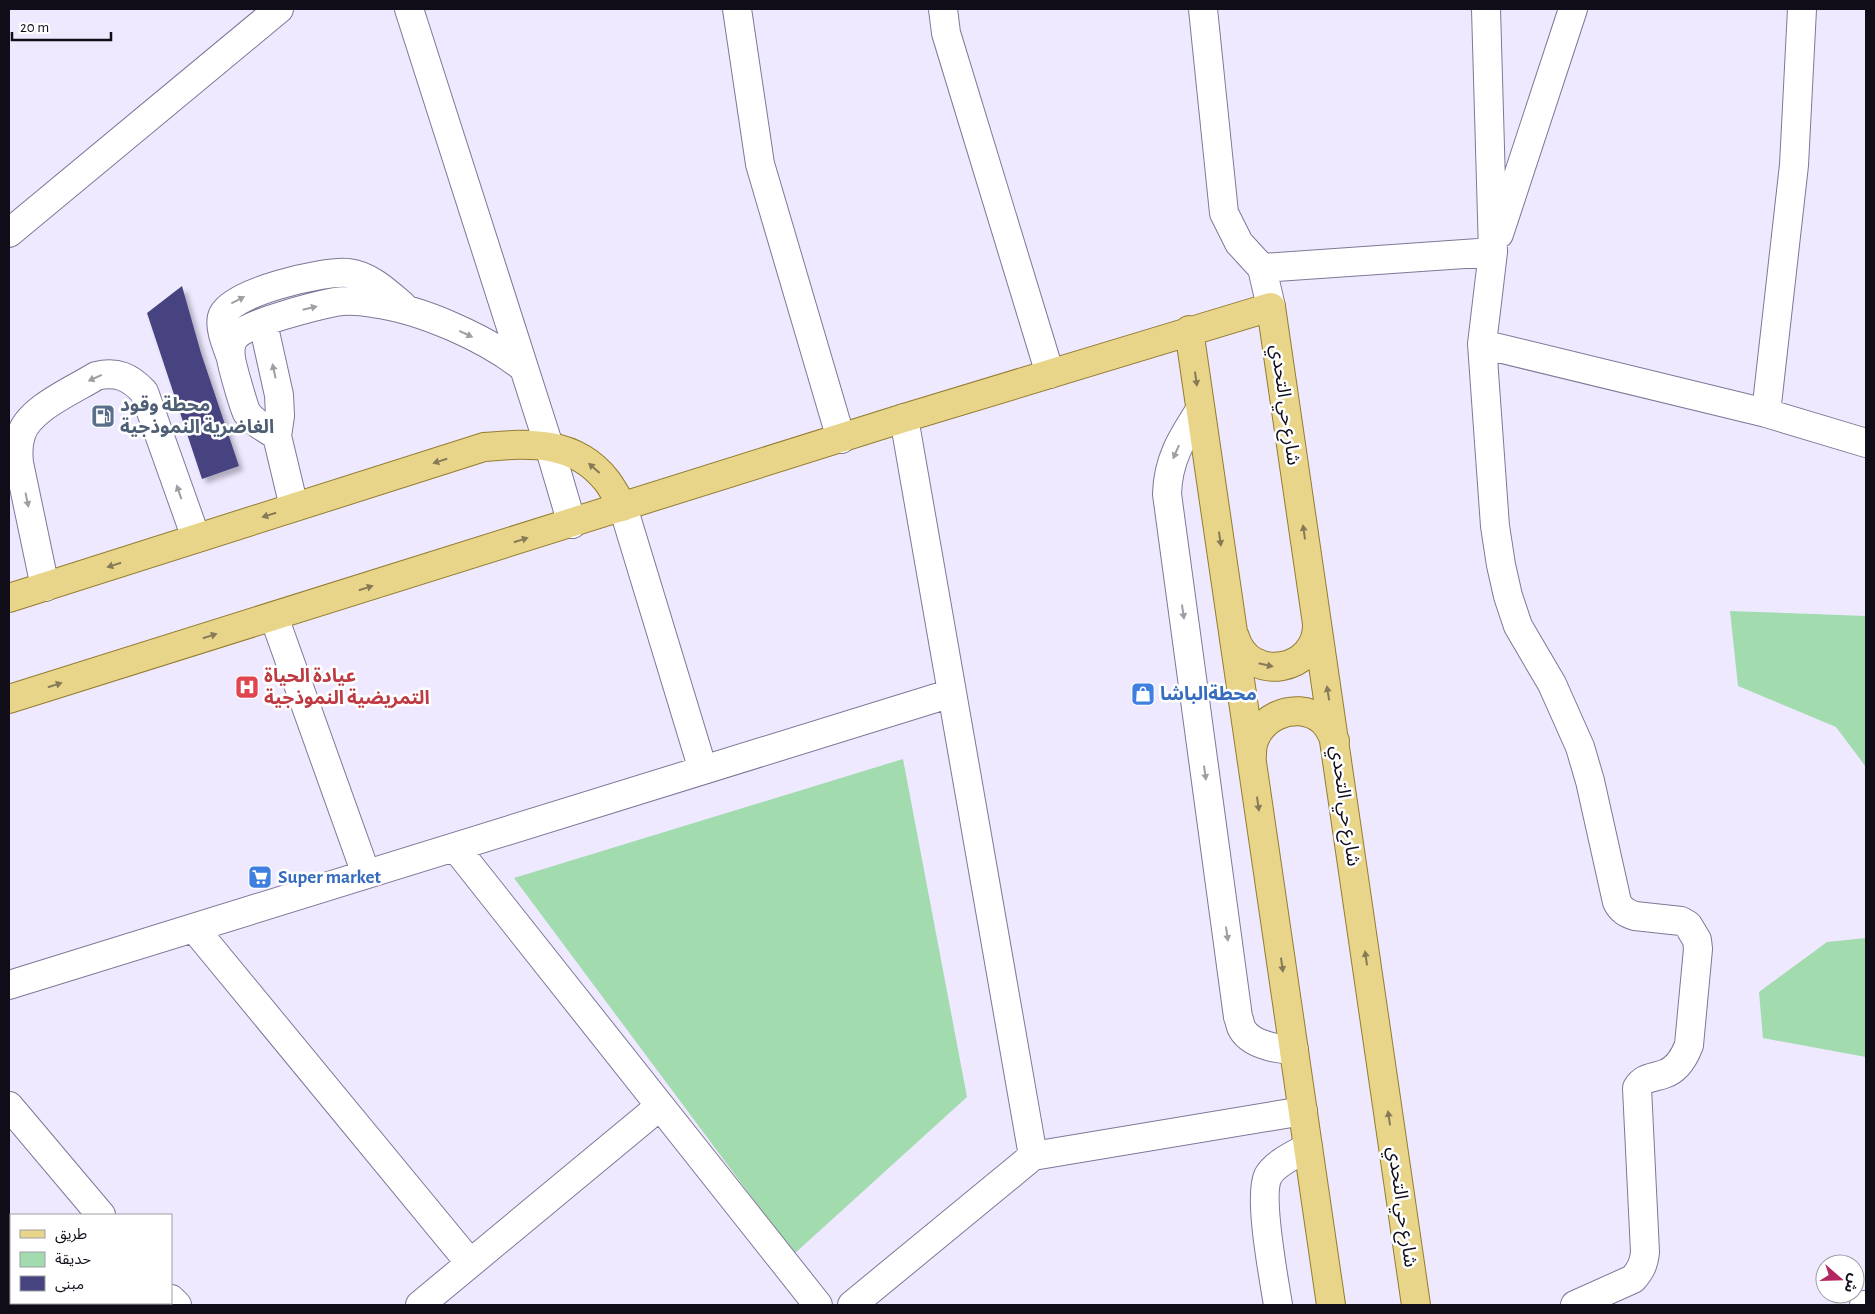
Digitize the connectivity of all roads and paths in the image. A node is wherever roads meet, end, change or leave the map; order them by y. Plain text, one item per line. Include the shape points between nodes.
1 (279, 9) edge
2 (410, 9) edge
3 (737, 9) edge
4 (943, 9) edge
5 (1203, 9) edge
6 (1486, 9) edge
7 (1572, 9) edge
8 (1802, 9) edge
9 (9, 233) edge
10 (1493, 252) junction
11 (1262, 268) junction
12 (1271, 307) junction
13 (408, 310) junction
14 (263, 323) junction
15 (1189, 330) junction
16 (1482, 344) junction
17 (231, 358) junction
18 (524, 368) junction
19 (1050, 374) junction
20 (1200, 410) junction
21 (1766, 413) junction
22 (904, 418) junction
23 (277, 436) junction
24 (841, 439) junction
25 (1866, 443) edge
26 (549, 446) junction
27 (294, 507) junction
28 (623, 507) junction
29 (572, 524) junction
30 (196, 538) junction
31 (45, 587) junction
32 (9, 598) edge
33 (274, 617) junction
34 (1316, 618) junction
35 (1233, 633) junction
36 (952, 693) junction
37 (9, 699) edge
38 (1335, 741) junction
39 (1253, 764) junction
40 (703, 770) junction
41 (455, 847) junction
42 (366, 874) junction
43 (194, 928) junction
44 (9, 985) edge
45 (1294, 1050) junction
46 (9, 1106) edge
47 (660, 1106) junction
48 (1303, 1111) junction
49 (1308, 1147) junction
50 (1033, 1156) junction
51 (100, 1214) edge
52 (470, 1263) junction
53 (420, 1305) edge
54 (818, 1305) edge
55 (852, 1305) edge
56 (1278, 1305) edge
57 (1331, 1305) edge
58 (1416, 1305) edge
59 (1575, 1305) edge

1 - 9 street
2 - 18 street
3 - 24 street via 760,164
4 - 19 street via 946,33
5 - 11 street via 1224,213 1239,243
6 - 10 street
7 - 10 street
8 - 21 street via 1794,165
10 - 11 street
10 - 16 street
11 - 12 street
12 - 15 main road
34 -> 12 main road, شارع حي التحدي
14 -> 13 street via 336,302 373,303
17 -> 13 street via 222,327 222,316 228,306 288,282 348,272 367,279
13 -> 18 street via 471,336
14 - 17 street via 236,337 231,345
23 -> 14 street via 279,395
15 - 19 main road
15 -> 20 main road
16 - 21 street
16 - 59 street via 1495,526 1508,596 1518,626 1552,684 1580,748 1617,902 1627,914 1681,921 1688,925 1694,932 1698,949 1686,1054 1674,1069 1644,1080 1637,1088 1644,1262 1634,1280
17 - 23 street via 247,412
18 - 26 street
19 - 22 main road
20 -> 35 main road
20 -> 45 street via 1176,450 1170,466 1167,494 1238,1017 1242,1029 1249,1036 1273,1047
21 - 25 street
22 - 24 main road
22 - 36 street
23 - 27 street
24 - 28 main road
26 -> 27 main road via 484,447
28 -> 26 main road via 608,482 591,465 566,450
26 - 29 street
27 -> 30 main road
28 - 29 main road
28 - 40 street
33 -> 29 main road
30 -> 31 main road
30 -> 31 street via 144,392 124,376 96,376 39,410 21,434 19,462
31 - 32 main road
37 -> 33 main road
33 - 42 street
35 -> 34 main road via 1237,644 1249,658 1265,666 1277,667 1299,660 1308,652 1317,630
38 -> 34 main road, شارع حي التحدي
35 - 39 main road
36 - 40 street
36 - 50 street
38 - 39 main road via 1323,721 1313,715 1289,711 1278,714 1259,730 1254,740
58 -> 38 main road, شارع حي التحدي
39 -> 45 main road
40 - 41 street
41 - 42 street
41 - 47 street
42 - 43 street
43 - 44 street
43 - 52 street
45 - 48 main road
46 - 51 street
47 - 52 street
47 - 54 street
48 - 49 main road
48 - 50 street
49 - 56 street via 1277,1166 1268,1175 1264,1191
49 - 57 main road
50 - 55 street
52 - 53 street

